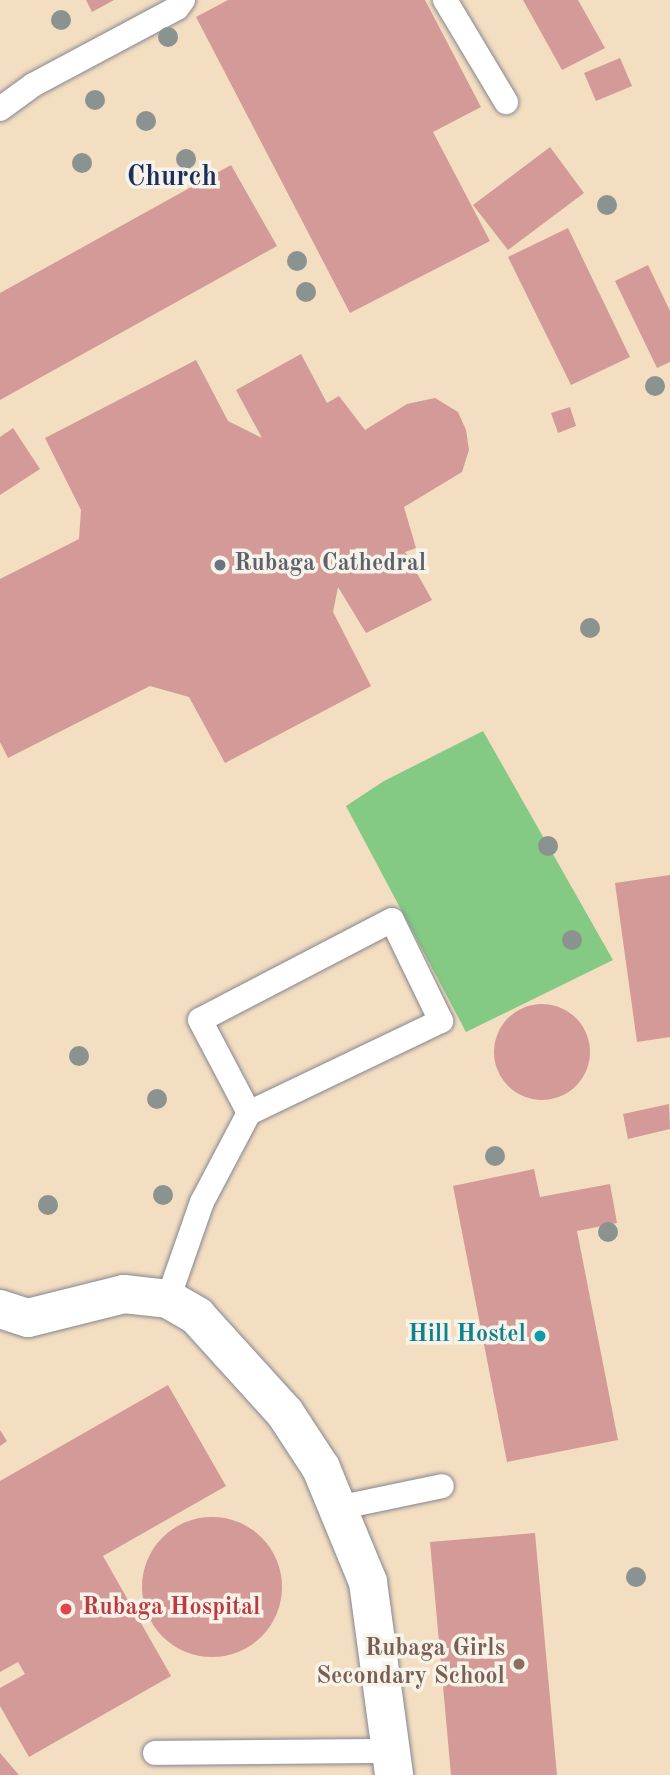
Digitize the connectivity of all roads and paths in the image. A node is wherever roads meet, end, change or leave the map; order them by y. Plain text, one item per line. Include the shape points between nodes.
1 (183, 0) edge
2 (446, 0) edge
3 (506, 102) dead end
4 (0, 109) edge
5 (249, 1113) junction
6 (168, 1299) junction
7 (0, 1309) edge
8 (442, 1486) dead end
9 (337, 1508) junction
10 (155, 1753) dead end
11 (393, 1763) edge

1 - 4 lane via 177,8 33,85
2 - 3 lane
5 - 5 lane via 441,1021 392,920 200,1020
5 - 6 lane via 202,1202
6 - 7 street via 124,1294 28,1318
6 - 9 street via 197,1316 285,1413 321,1468
8 - 9 lane
9 - 11 street via 368,1582
10 - 11 lane

